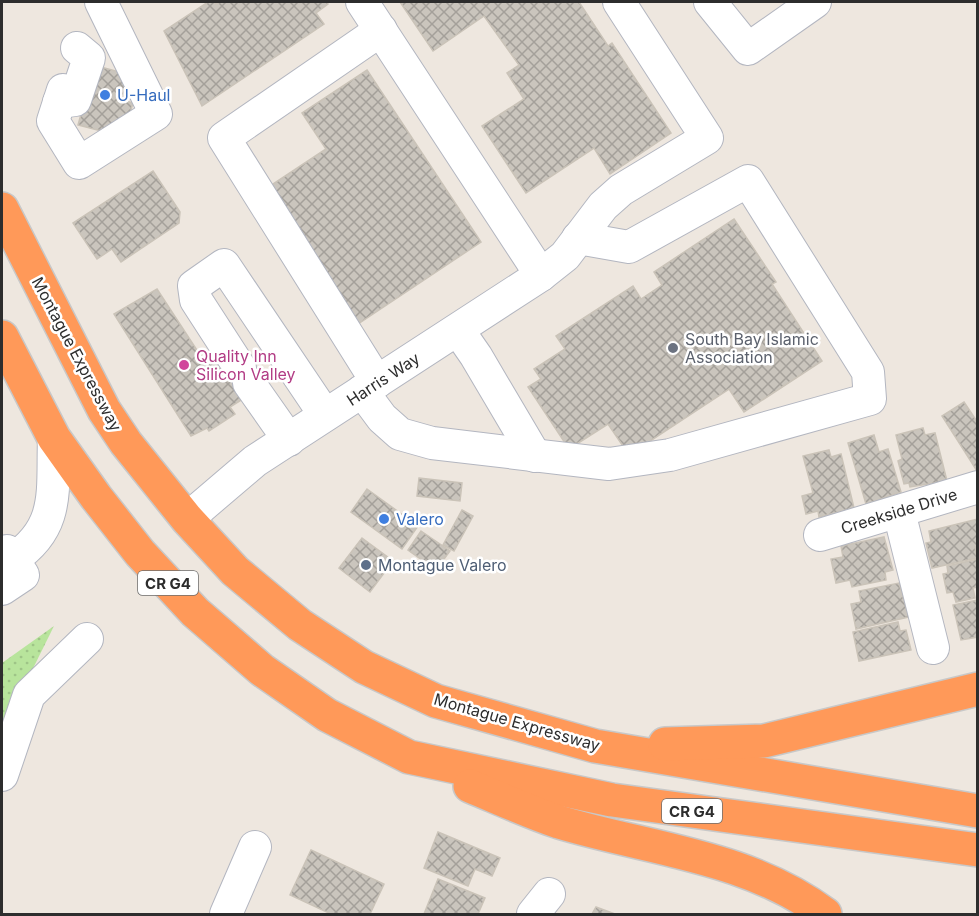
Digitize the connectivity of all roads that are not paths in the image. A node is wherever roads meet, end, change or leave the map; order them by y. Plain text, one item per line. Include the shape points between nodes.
1 (362, 2) edge
2 (619, 2) edge
3 (710, 2) edge
4 (815, 2) edge
5 (106, 11) edge
6 (381, 30) junction
7 (2, 209) edge
8 (578, 238) junction
9 (541, 275) junction
10 (458, 330) junction
11 (2, 337) edge
12 (370, 387) junction
13 (326, 416) junction
14 (54, 438) junction
15 (289, 440) junction
16 (535, 456) junction
17 (978, 487) edge
18 (899, 512) junction
19 (187, 519) junction
20 (820, 535) dead end
21 (7, 551) edge
22 (2, 589) edge
23 (87, 639) dead end
24 (933, 648) dead end
25 (978, 689) edge
26 (595, 746) junction
27 (409, 757) junction
28 (2, 776) edge
29 (978, 811) edge
30 (255, 847) dead end
31 (978, 850) edge
32 (226, 915) edge
33 (825, 915) edge

1 - 6 street
2 - 8 street, Harris Way via 707,138 621,190
3 - 4 street via 748,49
5 - 5 street via 156,114 80,163 53,121 81,34
6 - 9 street
6 - 12 street via 225,138
7 - 19 highway, Montague Expressway via 104,410 126,444
8 - 9 street, Harris Way via 565,256
8 - 16 street via 629,247 748,181 868,372 870,399 670,455 609,464
9 - 10 street, Harris Way
10 - 12 street, Harris Way
10 - 16 street
11 - 14 highway, CR G4
12 - 13 street, Harris Way
12 - 16 street via 382,418 400,434 432,443
13 - 15 street, Harris Way
13 - 15 street via 224,265 194,286 196,300
14 - 21 street via 51,509 45,528 32,547
14 - 27 highway, CR G4 via 140,553 195,612 262,670 327,715
15 - 19 street, Harris Way via 255,461
17 - 18 street, Creekside Drive
18 - 20 street, Creekside Drive
18 - 24 street
19 - 26 highway, Montague Expressway via 235,571 300,625 364,667 436,701
21 - 22 street via 23,575
23 - 28 street via 29,695
25 - 26 highway via 764,741
26 - 29 highway, Montague Expressway
27 - 31 highway, CR G4 via 612,800
27 - 33 highway via 559,822 695,855 766,880
30 - 32 street

